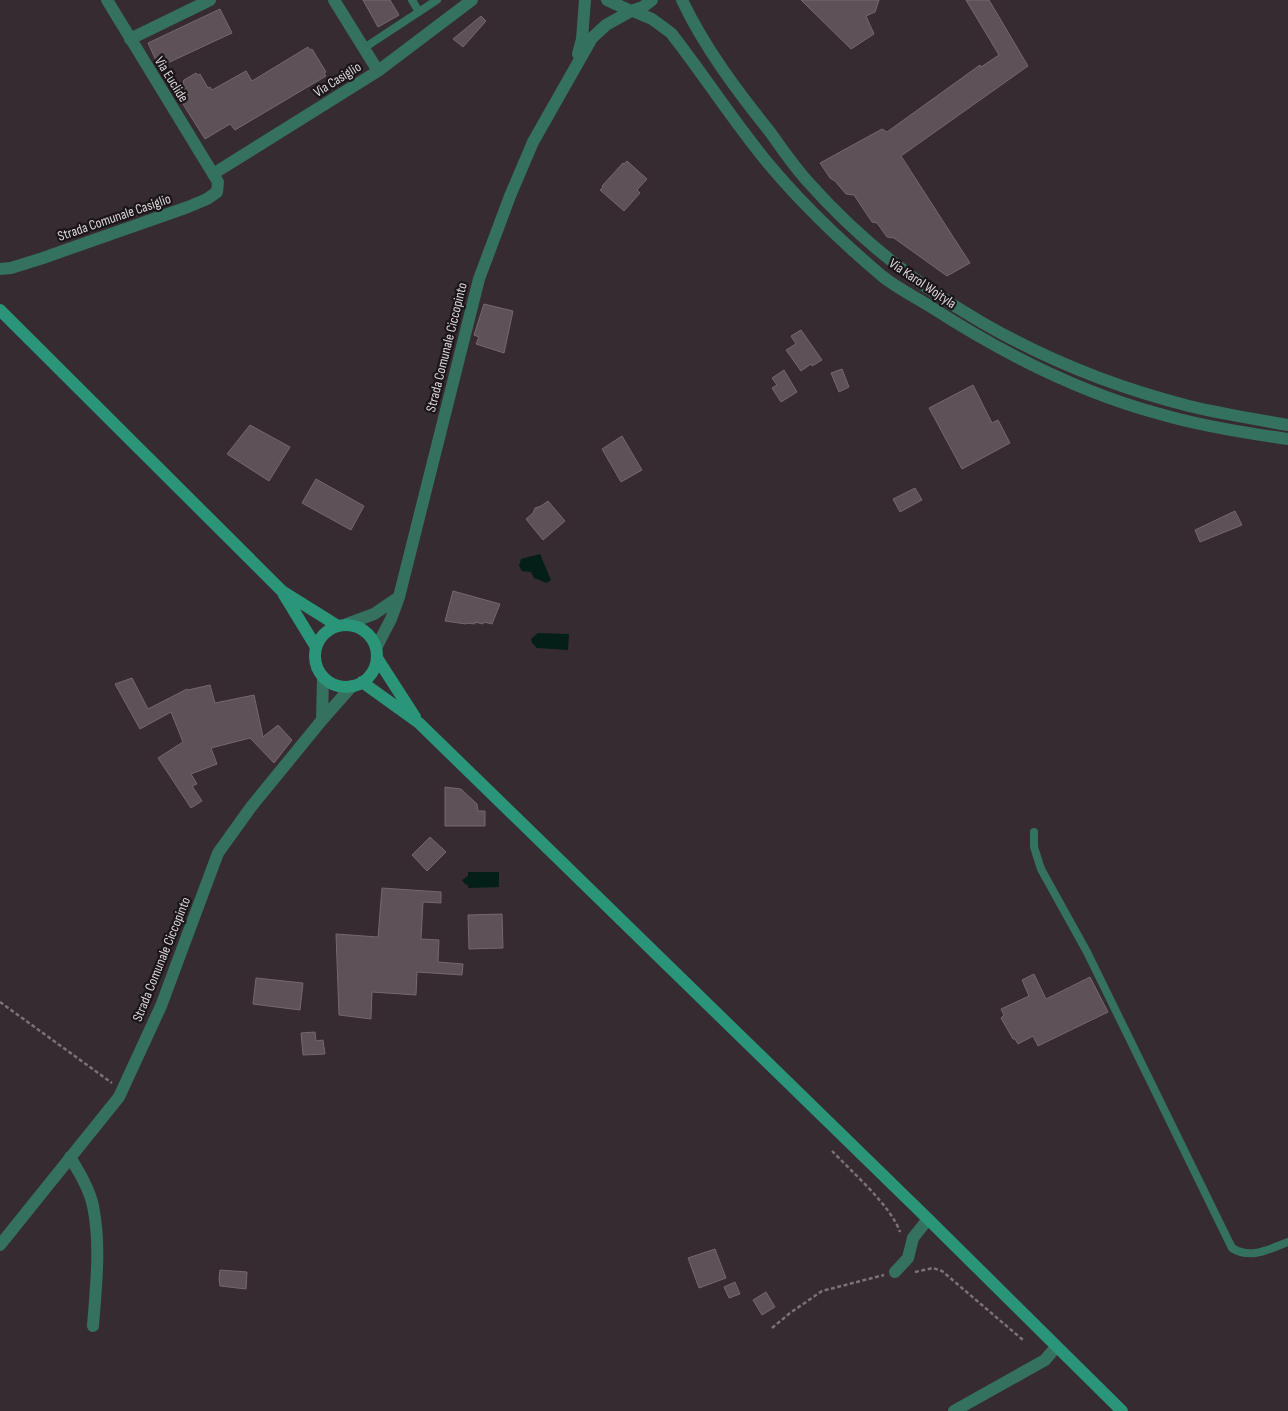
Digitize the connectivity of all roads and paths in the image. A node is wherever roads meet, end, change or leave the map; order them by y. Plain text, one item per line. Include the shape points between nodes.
1 (107, 0) edge
2 (210, 0) edge
3 (334, 0) edge
4 (412, 0) edge
5 (437, 0) edge
6 (472, 0) edge
7 (584, 0) edge
8 (607, 0) edge
9 (652, 0) edge
10 (682, 0) edge
11 (632, 11) junction
12 (419, 12) junction
13 (130, 39) junction
14 (364, 48) junction
15 (576, 65) junction
16 (378, 71) junction
17 (212, 174) junction
18 (0, 268) edge
19 (0, 310) edge
20 (1288, 425) edge
21 (1288, 439) edge
22 (282, 590) junction
23 (399, 597) junction
24 (342, 625) junction
25 (316, 647) junction
26 (376, 653) junction
27 (323, 677) junction
28 (357, 684) junction
29 (322, 720) junction
30 (419, 723) junction
31 (1034, 832) dead end
32 (0, 1002) edge
33 (122, 1090) junction
34 (832, 1151) dead end
35 (70, 1157) junction
36 (928, 1219) junction
37 (902, 1236) dead end
38 (1288, 1242) edge
39 (0, 1246) edge
40 (895, 1272) junction
41 (93, 1326) dead end
42 (772, 1328) dead end
43 (1024, 1340) dead end
44 (1056, 1347) junction
45 (954, 1411) edge
46 (1122, 1411) edge

1 - 13 street, Via Euclide
2 - 13 street
3 - 14 street
4 - 12 lane
5 - 12 lane
6 - 16 street, Via Casiglio
7 - 15 street, Strada Comunale Ciccopinto via 582,39
8 - 11 street, Via Karol Wojtyla
9 - 11 street, Strada Comunale Ciccopinto
10 - 20 street, Via Karol Wojtyla via 746,102 810,184 866,239 937,294 982,323 1032,348 1122,386 1189,406
11 - 15 street, Strada Comunale Ciccopinto via 598,31
11 - 21 street, Via Karol Wojtyla via 671,32 768,163 831,230 884,277 967,331 1070,383 1160,415
12 - 14 lane
13 - 17 street, Via Euclide
14 - 16 street
15 - 23 street, Strada Comunale Ciccopinto via 533,142 479,279
16 - 17 street, Via Casiglio
17 - 18 street, Strada Comunale Casiglio via 218,182 217,192 207,199 44,258
19 - 22 main road
22 - 24 main road
22 - 25 main road
23 - 24 street via 374,614
23 - 26 street, Strada Comunale Ciccopinto
24 - 25 main road via 328,630
24 - 26 main road via 357,626 366,632
25 - 27 main road via 317,668
26 - 28 main road via 374,668
26 - 30 main road
27 - 28 main road via 341,686
27 - 29 street
28 - 29 street, Strada Comunale Ciccopinto
28 - 30 main road
29 - 33 street, Strada Comunale Ciccopinto via 218,853 161,1006
30 - 36 main road
31 - 38 lane via 1034,847 1041,869 1087,952 1232,1248 1248,1255
32 - 33 path
33 - 35 street, Strada Comunale Ciccopinto
34 - 37 path via 888,1210
35 - 39 street, Strada Comunale Ciccopinto
35 - 41 street via 93,1205 98,1249
36 - 40 street via 913,1238 908,1258
36 - 44 main road
40 - 42 path via 822,1291
40 - 43 path via 901,1276 933,1268 942,1270
44 - 45 street via 1044,1360
44 - 46 main road

